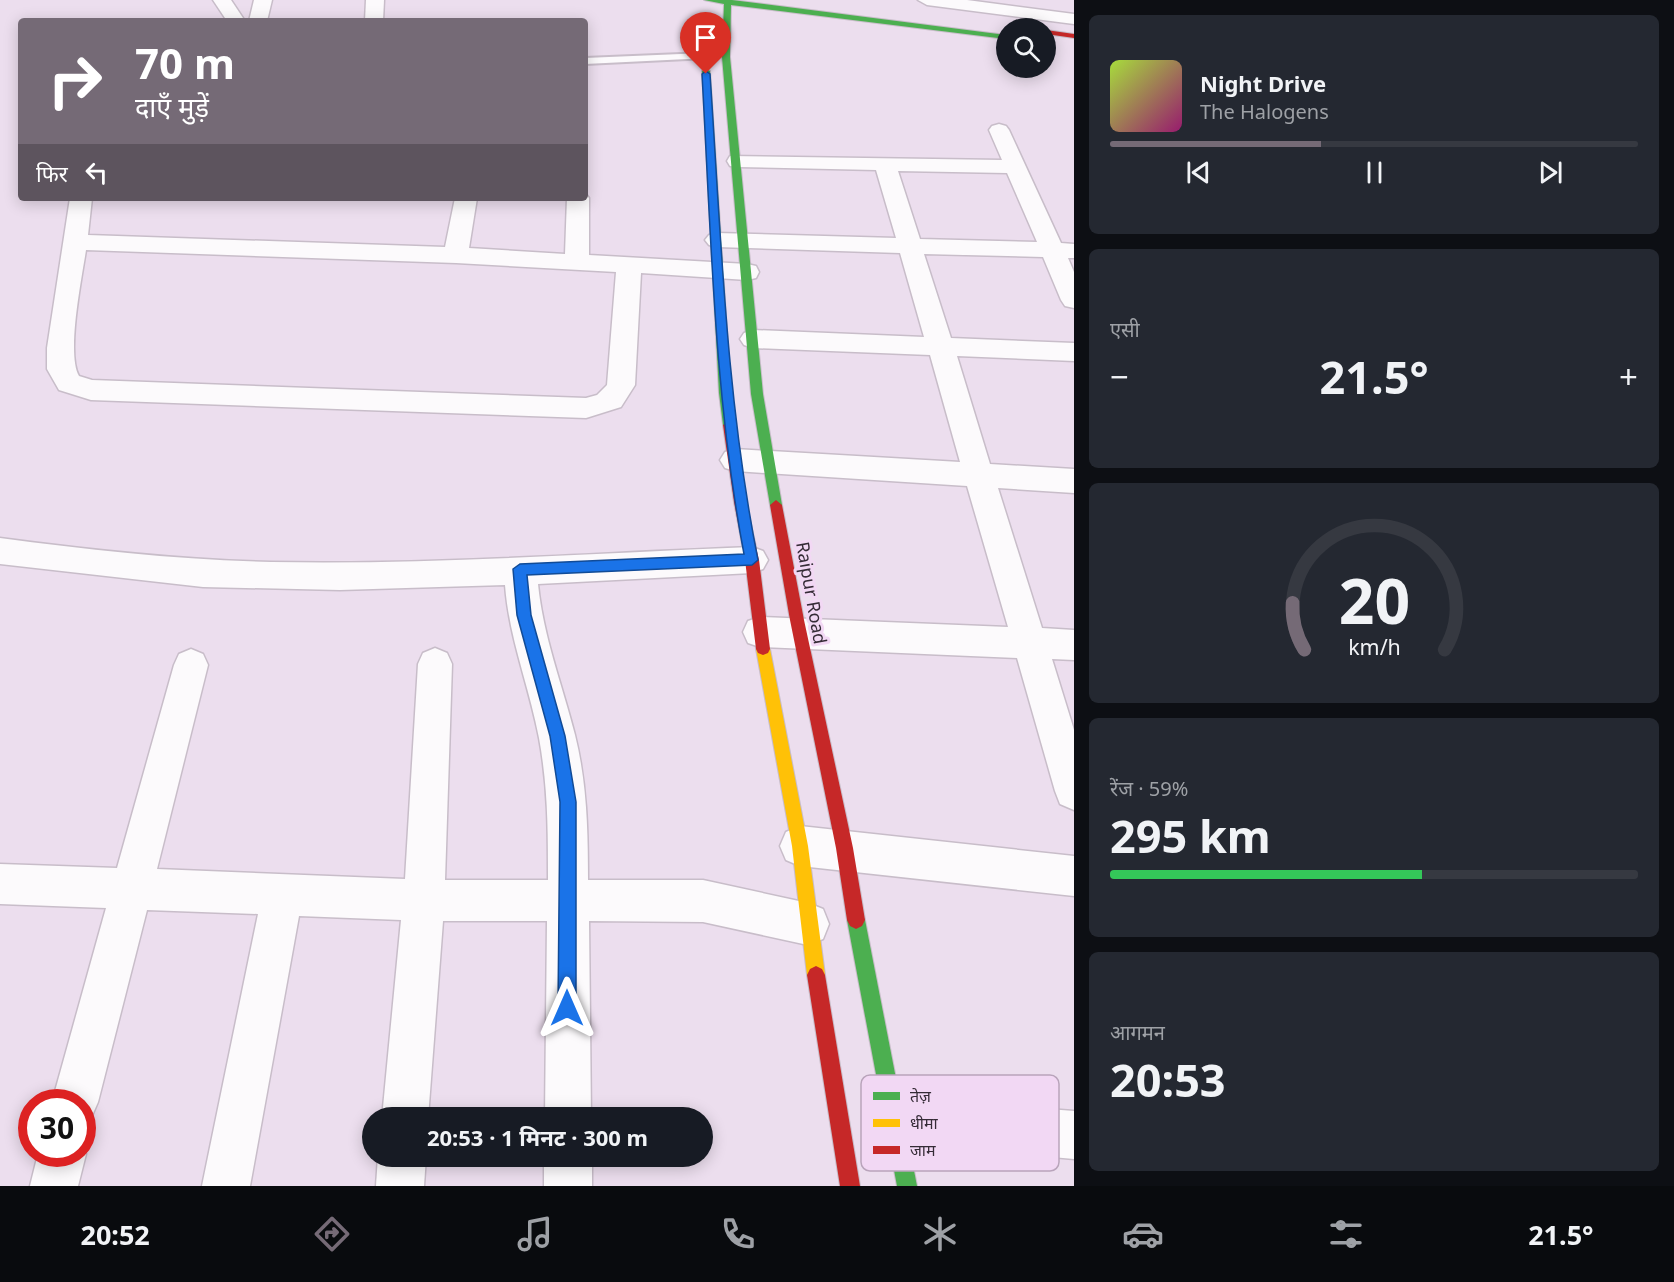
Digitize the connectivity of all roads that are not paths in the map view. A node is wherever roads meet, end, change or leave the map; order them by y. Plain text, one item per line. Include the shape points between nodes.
1 (222, 0) edge
2 (263, 0) edge
3 (375, 0) edge
4 (805, 0) edge
5 (927, 0) edge
6 (728, 1) edge
7 (758, 3) edge
8 (707, 4) edge
9 (234, 18) edge
10 (259, 18) edge
11 (374, 18) edge
12 (1074, 19) edge
13 (996, 25) edge
14 (1056, 33) edge
15 (996, 36) edge
16 (1074, 36) edge
17 (1056, 43) edge
18 (1074, 46) edge
19 (705, 51) joint
20 (588, 61) edge
21 (706, 74) junction
22 (728, 74) junction
23 (999, 130) dead end
24 (738, 161) junction
25 (885, 163) junction
26 (1015, 167) junction
27 (81, 201) edge
28 (465, 201) edge
29 (578, 201) edge
30 (717, 240) junction
31 (744, 241) junction
32 (76, 242) junction
33 (910, 247) junction
34 (1062, 251) edge
35 (456, 255) junction
36 (577, 262) junction
37 (629, 265) junction
38 (719, 270) junction
39 (747, 272) junction
40 (1074, 300) edge
41 (753, 339) junction
42 (938, 346) junction
43 (1074, 352) edge
44 (735, 460) junction
45 (769, 462) junction
46 (978, 477) junction
47 (1074, 481) edge
48 (0, 550) edge
49 (752, 560) junction
50 (520, 569) junction
51 (760, 632) junction
52 (799, 634) junction
53 (1028, 642) junction
54 (1074, 645) edge
55 (435, 664) dead end
56 (191, 665) dead end
57 (1074, 791) edge
58 (800, 846) junction
59 (846, 851) junction
60 (1074, 876) edge
61 (0, 884) edge
62 (130, 889) junction
63 (282, 895) junction
64 (567, 899) junction
65 (424, 900) junction
66 (808, 924) junction
67 (886, 1075) edge
68 (78, 1089) edge
69 (406, 1107) edge
70 (567, 1107) edge
71 (1059, 1134) edge
72 (1074, 1135) edge
73 (59, 1167) edge
74 (401, 1167) edge
75 (568, 1167) edge
76 (904, 1171) edge
77 (54, 1186) edge
78 (226, 1186) edge
79 (400, 1186) edge
80 (568, 1186) edge
81 (850, 1186) edge
82 (907, 1186) edge

1 - 9 street
2 - 10 street
3 - 11 street
4 - 13 main road
5 - 12 street
6 - 7 main road
6 - 8 main road
6 - 22 main road, Raipur Road
7 - 15 main road
14 - 16 main road
17 - 18 main road
19 - 20 lane
19 - 21 main road
21 - 22 main road
21 - 30 main road
22 - 24 main road, Raipur Road
23 - 26 street
24 - 25 street
24 - 31 main road, Raipur Road
25 - 26 street
25 - 33 street
26 - 34 street
27 - 32 street
28 - 35 street
29 - 36 street
30 - 31 street
30 - 38 main road
31 - 33 street
31 - 39 main road, Raipur Road
32 - 35 street
32 - 37 street via 60,348 61,369 69,383 91,390 347,401 586,408 604,405 616,396 621,385
33 - 34 street
33 - 42 street
34 - 40 street
35 - 36 street
36 - 37 street
37 - 38 street
38 - 39 street
38 - 44 main road via 725,393
39 - 41 main road, Raipur Road
41 - 42 street
41 - 45 main road, Raipur Road via 757,394
42 - 43 street
42 - 46 street
44 - 45 street
44 - 49 main road
45 - 46 street
45 - 52 main road, Raipur Road
46 - 47 street
46 - 53 street
48 - 50 street via 81,562 214,573 309,576
49 - 50 street
49 - 51 main road
50 - 64 street via 524,615 557,736 568,802
51 - 52 street
51 - 58 main road
52 - 53 street
52 - 59 main road, Raipur Road
53 - 54 street
53 - 57 street
55 - 65 street
56 - 62 street
58 - 59 street
58 - 66 main road
59 - 60 street
59 - 67 main road, Raipur Road via 856,927
61 - 62 street
62 - 63 street
62 - 68 street
63 - 65 street
63 - 78 street
64 - 65 street
64 - 66 street via 703,901
64 - 70 street
65 - 69 street
66 - 81 main road
71 - 72 street
73 - 77 street
74 - 79 street
75 - 80 street
76 - 82 main road, Raipur Road

